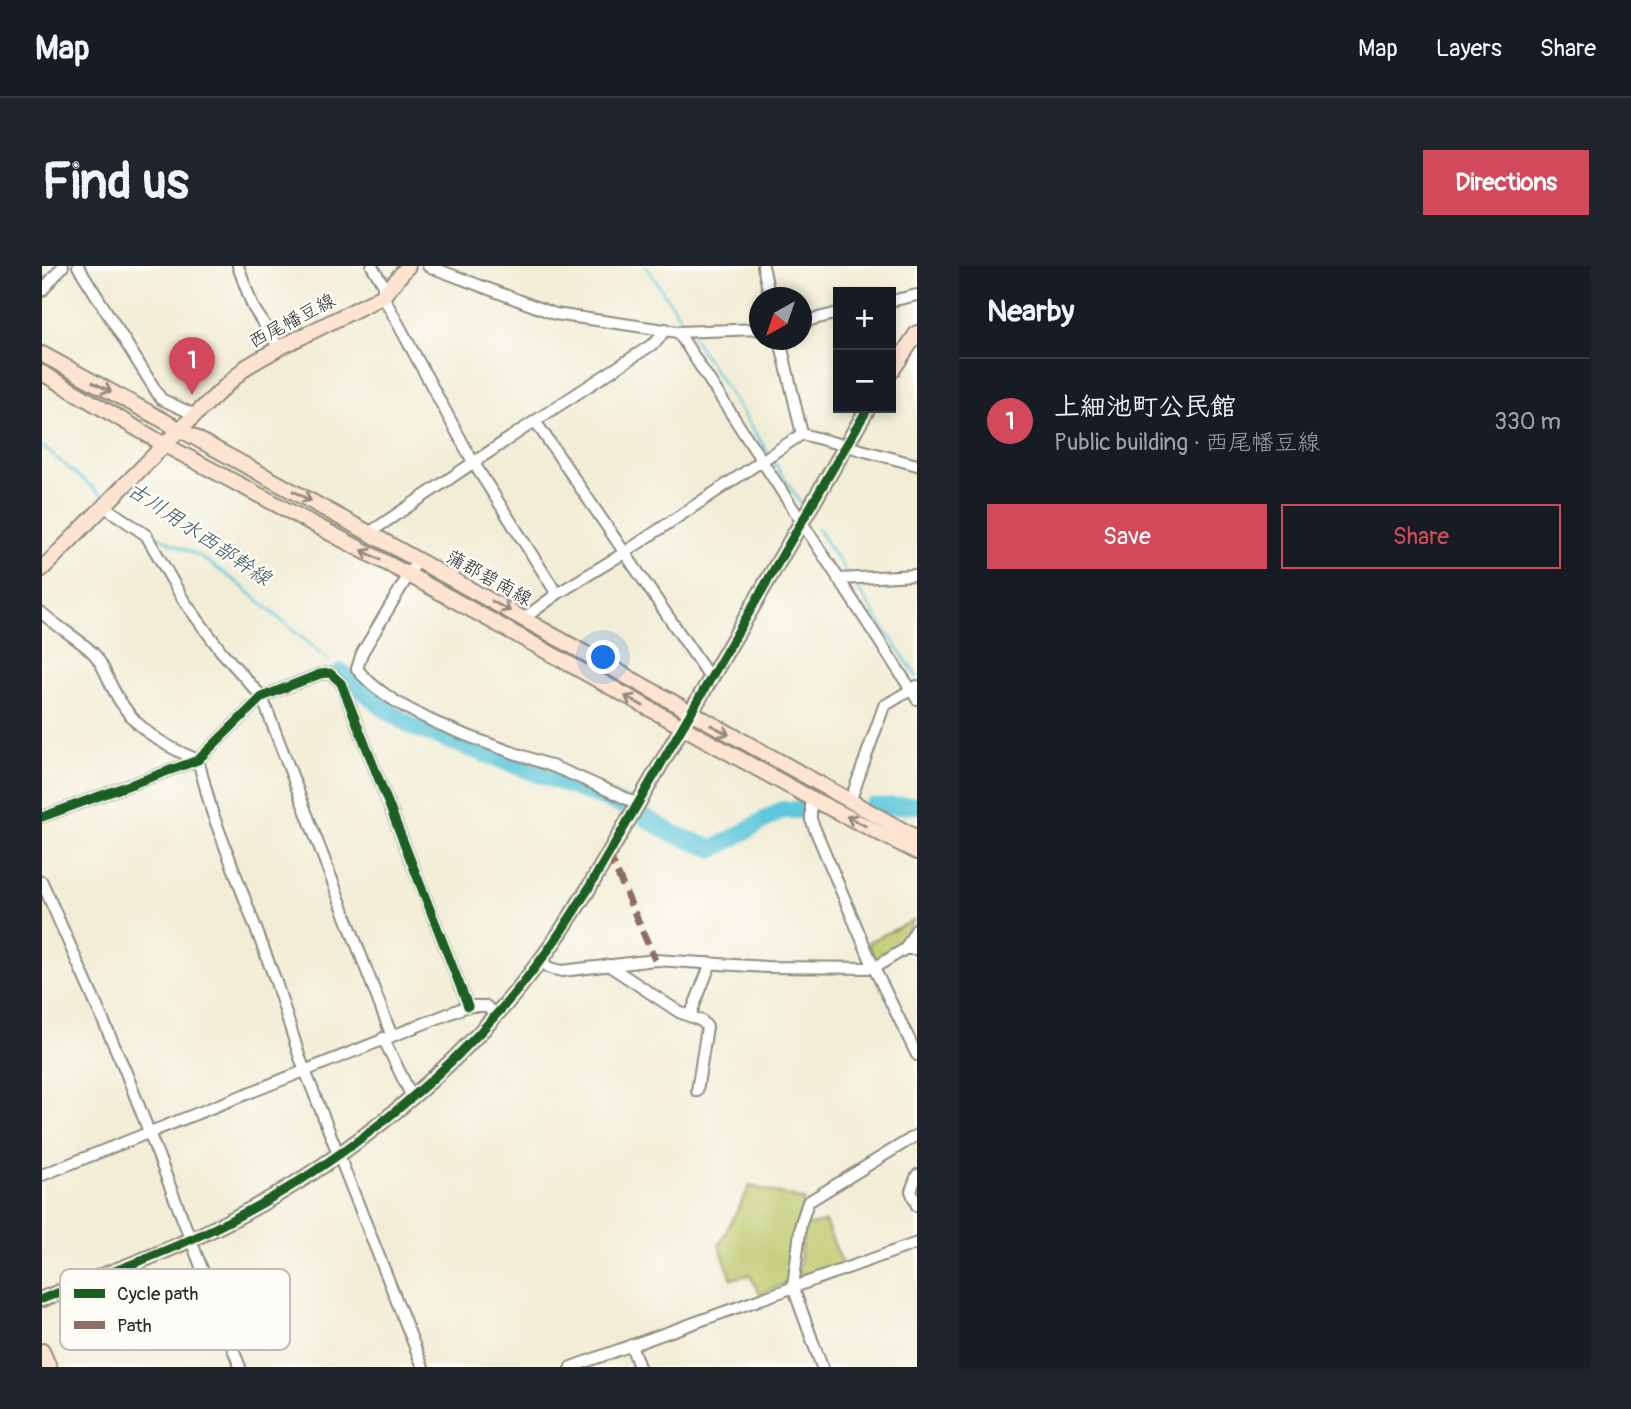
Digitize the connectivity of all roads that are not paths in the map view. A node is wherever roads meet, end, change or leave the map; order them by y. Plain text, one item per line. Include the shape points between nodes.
1 (63, 266) edge
2 (78, 266) edge
3 (238, 266) edge
4 (372, 266) edge
5 (408, 266) edge
6 (430, 266) edge
7 (763, 266) edge
8 (768, 287) edge
9 (42, 291) edge
10 (917, 295) edge
11 (383, 296) junction
12 (896, 300) edge
13 (833, 314) edge
14 (812, 320) edge
15 (749, 329) edge
16 (675, 331) junction
17 (917, 333) edge
18 (279, 348) junction
19 (781, 350) edge
20 (42, 354) edge
21 (896, 364) edge
22 (42, 373) edge
23 (865, 413) edge
24 (195, 415) junction
25 (536, 421) junction
26 (180, 429) junction
27 (802, 433) junction
28 (165, 445) junction
29 (847, 446) junction
30 (766, 457) junction
31 (473, 462) junction
32 (917, 465) edge
33 (105, 506) junction
34 (802, 523) junction
35 (369, 533) junction
36 (624, 553) junction
37 (417, 561) junction
38 (42, 569) edge
39 (408, 575) junction
40 (917, 575) edge
41 (840, 578) junction
42 (557, 594) junction
43 (42, 613) edge
44 (523, 619) junction
45 (710, 678) junction
46 (915, 690) edge
47 (262, 697) junction
48 (691, 714) junction
49 (683, 728) junction
50 (198, 760) junction
51 (851, 799) junction
52 (814, 800) junction
53 (638, 804) junction
54 (42, 817) edge
55 (917, 838) edge
56 (917, 852) edge
57 (42, 882) edge
58 (917, 928) edge
59 (911, 949) edge
60 (540, 961) junction
61 (711, 962) junction
62 (608, 965) junction
63 (874, 968) junction
64 (468, 1006) junction
65 (495, 1014) junction
66 (690, 1016) junction
67 (387, 1036) junction
68 (917, 1055) edge
69 (305, 1071) junction
70 (697, 1091) dead end
71 (412, 1097) junction
72 (147, 1133) junction
73 (917, 1135) edge
74 (338, 1154) junction
75 (42, 1175) edge
76 (917, 1175) edge
77 (917, 1206) edge
78 (191, 1239) junction
79 (917, 1243) edge
80 (116, 1269) edge
81 (202, 1269) edge
82 (793, 1287) junction
83 (60, 1292) edge
84 (42, 1299) edge
85 (631, 1345) junction
86 (233, 1350) edge
87 (42, 1351) edge
88 (49, 1367) edge
89 (240, 1367) edge
90 (422, 1367) edge
91 (571, 1367) edge
92 (639, 1367) edge
93 (822, 1367) edge

1 - 9 street
2 - 24 street via 161,399
3 - 18 street via 253,307
4 - 11 street via 383,284
5 - 11 main road, 西尾幡豆線
6 - 16 street via 555,314
7 - 8 street
10 - 12 street
11 - 18 main road, 西尾幡豆線
11 - 31 street
13 - 14 street
15 - 16 street
16 - 25 street
16 - 30 street
17 - 21 main road
18 - 24 main road, 西尾幡豆線 via 246,368
19 - 27 street
20 -> 26 main road, 蒲郡碧南線
22 - 28 main road, 蒲郡碧南線
23 - 29 main road
24 - 26 main road, 西尾幡豆線
25 - 31 street
25 - 36 street
26 - 28 main road, 西尾幡豆線
26 -> 35 main road, 蒲郡碧南線
27 - 29 street
27 - 30 street
28 - 33 main road, 西尾幡豆線
39 -> 28 main road, 蒲郡碧南線
29 - 32 street
29 - 34 main road
30 - 34 street
30 - 36 street
31 - 35 street
31 - 42 street
33 - 38 main road, 西尾幡豆線
33 - 47 street via 146,535 184,601 220,651
34 - 41 street
34 - 45 main road
35 - 37 main road, 蒲郡碧南線
36 - 42 street
36 - 45 street
37 - 39 street
37 -> 44 main road, 蒲郡碧南線
49 -> 39 main road, 蒲郡碧南線
39 - 53 street via 362,653 357,670 367,682 430,721 570,773
40 - 41 street
41 - 46 street
42 - 44 street
43 - 50 street via 93,652 112,689 152,737
44 - 48 main road, 蒲郡碧南線
45 - 48 main road
46 - 51 street via 884,706
47 - 50 street
47 - 64 street via 320,674 330,673 341,683
47 - 67 street
48 - 49 main road
48 -> 51 main road, 蒲郡碧南線
49 - 52 main road, 蒲郡碧南線
49 - 53 main road
50 - 54 street
50 - 69 street via 212,812
51 - 55 main road, 蒲郡碧南線
56 -> 52 main road, 蒲郡碧南線
52 - 63 street via 811,820
53 - 60 main road
57 - 72 street via 125,1070
58 - 59 street
59 - 63 street
60 - 62 street via 562,971
60 - 65 main road
61 - 62 street via 655,960
61 - 63 street
61 - 66 street
62 - 66 street
63 - 68 street
64 - 65 street via 486,1006
64 - 67 street
65 - 71 main road
66 - 70 street via 707,1027
67 - 69 street
67 - 71 street
69 - 72 street
69 - 74 street
71 - 74 main road
72 - 75 street
72 - 78 street
73 - 82 street via 808,1202
74 - 78 main road via 264,1202
74 - 90 street
76 - 77 street via 911,1191
78 - 80 main road
78 - 81 street
79 - 82 street
82 - 85 street
82 - 93 street
83 - 84 main road
85 - 91 street
85 - 92 street
86 - 89 street
87 - 88 main road

